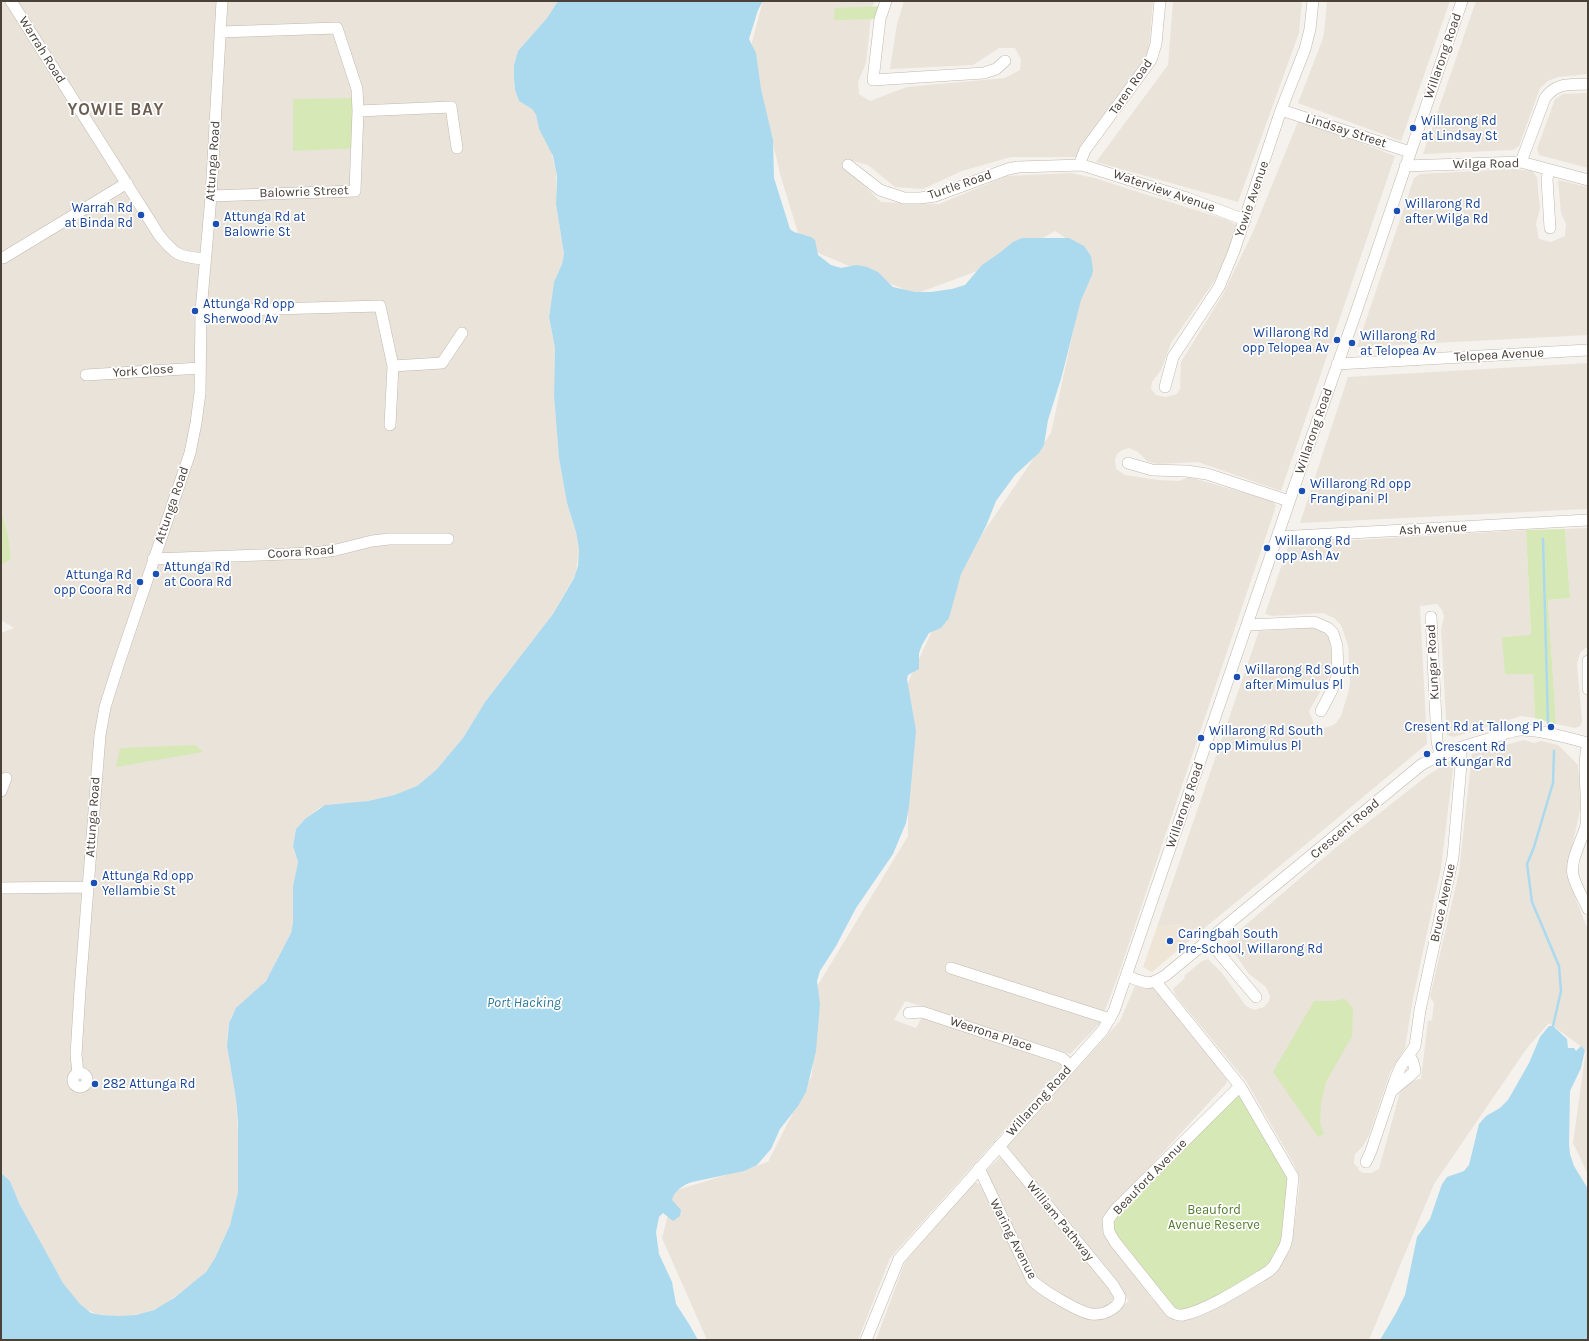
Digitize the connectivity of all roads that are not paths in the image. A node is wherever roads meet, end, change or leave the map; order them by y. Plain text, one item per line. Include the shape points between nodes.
1 (11, 1) edge
2 (222, 1) edge
3 (886, 1) edge
4 (1160, 1) edge
5 (1313, 1) edge
6 (1462, 1) edge
7 (220, 32) junction
8 (1005, 61) dead end
9 (1588, 84) edge
10 (1281, 110) junction
11 (358, 111) junction
12 (457, 148) dead end
13 (1410, 152) junction
14 (1521, 162) junction
15 (848, 165) dead end
16 (1082, 165) junction
17 (1405, 166) junction
18 (1549, 170) junction
19 (1588, 180) edge
20 (126, 183) junction
21 (211, 196) junction
22 (1245, 220) junction
23 (1550, 228) dead end
24 (2, 258) dead end
25 (205, 259) junction
26 (201, 311) junction
27 (462, 333) dead end
28 (1588, 350) edge
29 (1337, 364) junction
30 (393, 366) junction
31 (200, 368) junction
32 (86, 375) dead end
33 (1165, 387) dead end
34 (390, 425) dead end
35 (1128, 463) dead end
36 (1289, 501) junction
37 (1588, 520) edge
38 (1277, 537) junction
39 (448, 540) dead end
40 (154, 559) junction
41 (1431, 617) dead end
42 (1247, 625) junction
43 (1588, 661) edge
44 (1588, 689) edge
45 (1321, 711) dead end
46 (1588, 743) edge
47 (1461, 748) junction
48 (1440, 755) junction
49 (6, 778) dead end
50 (1, 791) edge
51 (88, 887) junction
52 (1, 888) edge
53 (1588, 909) edge
54 (1208, 940) junction
55 (951, 968) dead end
56 (1127, 976) junction
57 (1156, 982) junction
58 (1256, 997) dead end
59 (909, 1014) dead end
60 (1110, 1020) junction
61 (1071, 1066) junction
62 (78, 1073) dead end
63 (1240, 1086) junction
64 (998, 1146) junction
65 (1366, 1162) dead end
66 (978, 1168) junction
67 (1120, 1297) joint
68 (866, 1340) edge

1 - 20 street, Warrah Road
2 - 7 street, Attunga Road
3 - 8 street via 880,19 873,80 984,73 996,69
4 - 16 street, Taren Road via 1156,44 1151,60 1085,150
5 - 10 street, Yowie Avenue via 1308,39
6 - 13 street, Willarong Road
7 - 11 street, Balowrie Street via 337,28 357,89
7 - 21 street, Attunga Road
9 - 14 street via 1562,86 1551,90 1545,98
10 - 13 street, Lindsay Street
10 - 22 street, Yowie Avenue
11 - 12 street via 451,107
11 - 21 street, Balowrie Street via 355,191
13 - 17 street, Willarong Road
14 - 17 street, Wilga Road
14 - 18 street, Wilga Road
15 - 16 street, Turtle Road via 880,190 904,198 920,198 935,196 1008,169
16 - 22 street, Waterview Avenue via 1187,198
17 - 29 street, Willarong Road
18 - 19 street, Wilga Road
18 - 23 street via 1547,179
20 - 24 street
20 - 25 street, Warrah Road via 159,235 173,252
21 - 25 street, Attunga Road
22 - 33 street, Yowie Avenue via 1221,284 1173,357
25 - 26 street, Attunga Road
26 - 30 street via 380,306
26 - 31 street, Attunga Road
27 - 30 street via 442,363
28 - 29 street, Telopea Avenue
29 - 36 street, Willarong Road
30 - 34 street
31 - 32 street, York Close
31 - 40 street, Attunga Road via 198,408 190,453
35 - 36 street via 1152,470 1207,474
36 - 38 street, Willarong Road
37 - 38 street, Ash Avenue
38 - 42 street, Willarong Road
39 - 40 street, Coora Road via 372,541 314,553
40 - 51 street, Attunga Road via 105,707 96,771
41 - 48 street, Kungar Road via 1437,741
42 - 45 street via 1314,622 1328,628 1336,639 1338,673
42 - 56 street, Willarong Road
43 - 44 street
46 - 47 street, Crescent Road via 1522,730
46 - 53 street via 1585,755 1586,825 1574,863 1573,875
47 - 48 street, Crescent Road
47 - 65 street, Bruce Avenue via 1453,857 1420,1010 1415,1046 1401,1066
48 - 54 street, Crescent Road via 1421,766
49 - 50 street
51 - 52 street
51 - 62 street, Attunga Road via 76,1055
54 - 57 street, Crescent Road
54 - 58 street
55 - 60 street
56 - 57 street via 1145,983
56 - 60 street, Willarong Road
57 - 63 street, Beauford Avenue
59 - 61 street, Weerona Place via 922,1012 1002,1037 1062,1058
60 - 61 street, Willarong Road
61 - 64 street, Willarong Road
63 - 63 street, Beauford Avenue via 1293,1177 1285,1246 1274,1266 1268,1271 1224,1298 1196,1311 1176,1315 1115,1242 1109,1232 1108,1220 1116,1209
64 - 66 street, Willarong Road
64 - 67 street, William Pathway via 1113,1285
66 - 67 street, Waring Avenue via 1027,1272 1038,1287 1092,1314 1107,1312 1114,1308
66 - 68 street, Willarong Road via 899,1259

